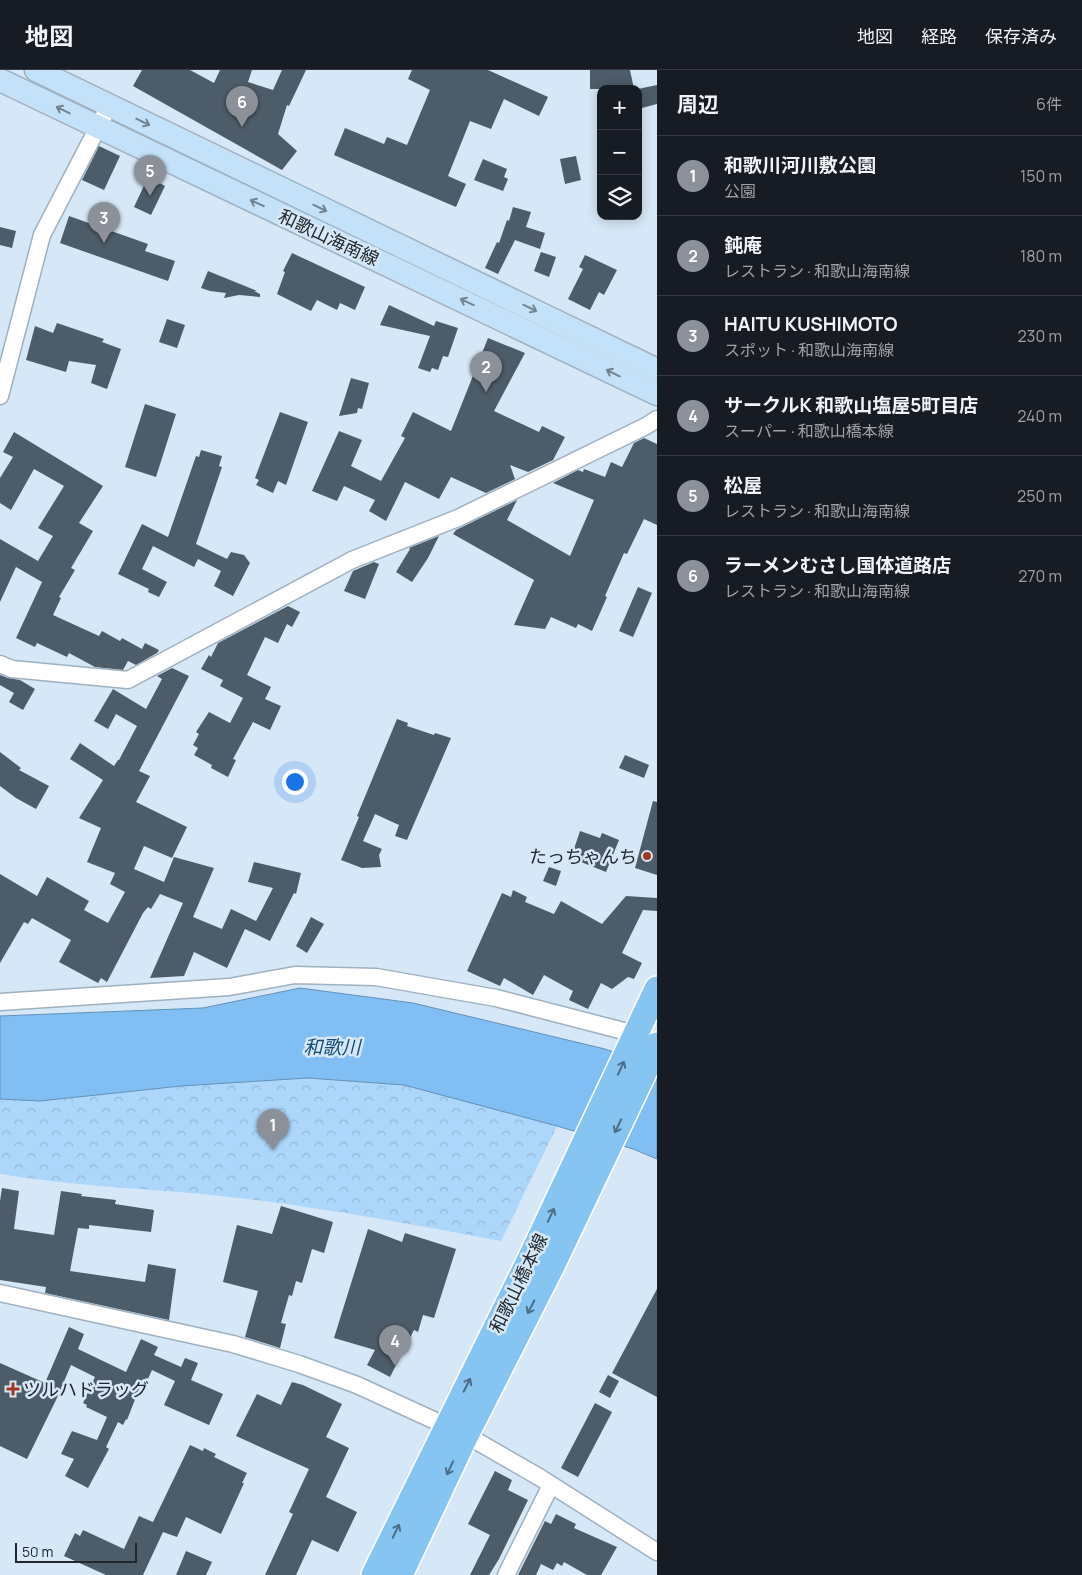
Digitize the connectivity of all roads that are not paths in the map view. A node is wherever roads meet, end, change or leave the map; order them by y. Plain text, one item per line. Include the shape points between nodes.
1 (36, 70) edge
2 (0, 80) edge
3 (109, 106) junction
4 (98, 128) junction
5 (657, 370) edge
6 (657, 394) edge
7 (0, 396) edge
8 (657, 419) edge
9 (0, 664) edge
10 (657, 989) edge
11 (0, 1002) edge
12 (647, 1043) edge
13 (0, 1293) edge
14 (456, 1431) junction
15 (551, 1485) junction
16 (657, 1552) edge
17 (374, 1575) edge
18 (400, 1575) edge
19 (506, 1575) edge

1 - 3 main road, 和歌山海南線
4 -> 2 main road, 和歌山海南線
3 - 4 street
3 -> 5 main road, 和歌山海南線
6 -> 4 main road, 和歌山海南線
4 - 7 street via 42,235
8 - 9 street via 458,518 352,560 128,680 12,669
10 - 12 main road, 和歌山橋本線
11 - 12 street via 229,987 295,975 376,977 496,998
12 - 14 main road, 和歌山橋本線
13 - 14 street via 233,1344 357,1385
14 - 15 street
17 -> 14 main road, 和歌山橋本線
14 -> 18 main road, 和歌山橋本線
15 - 16 street
15 - 19 street

